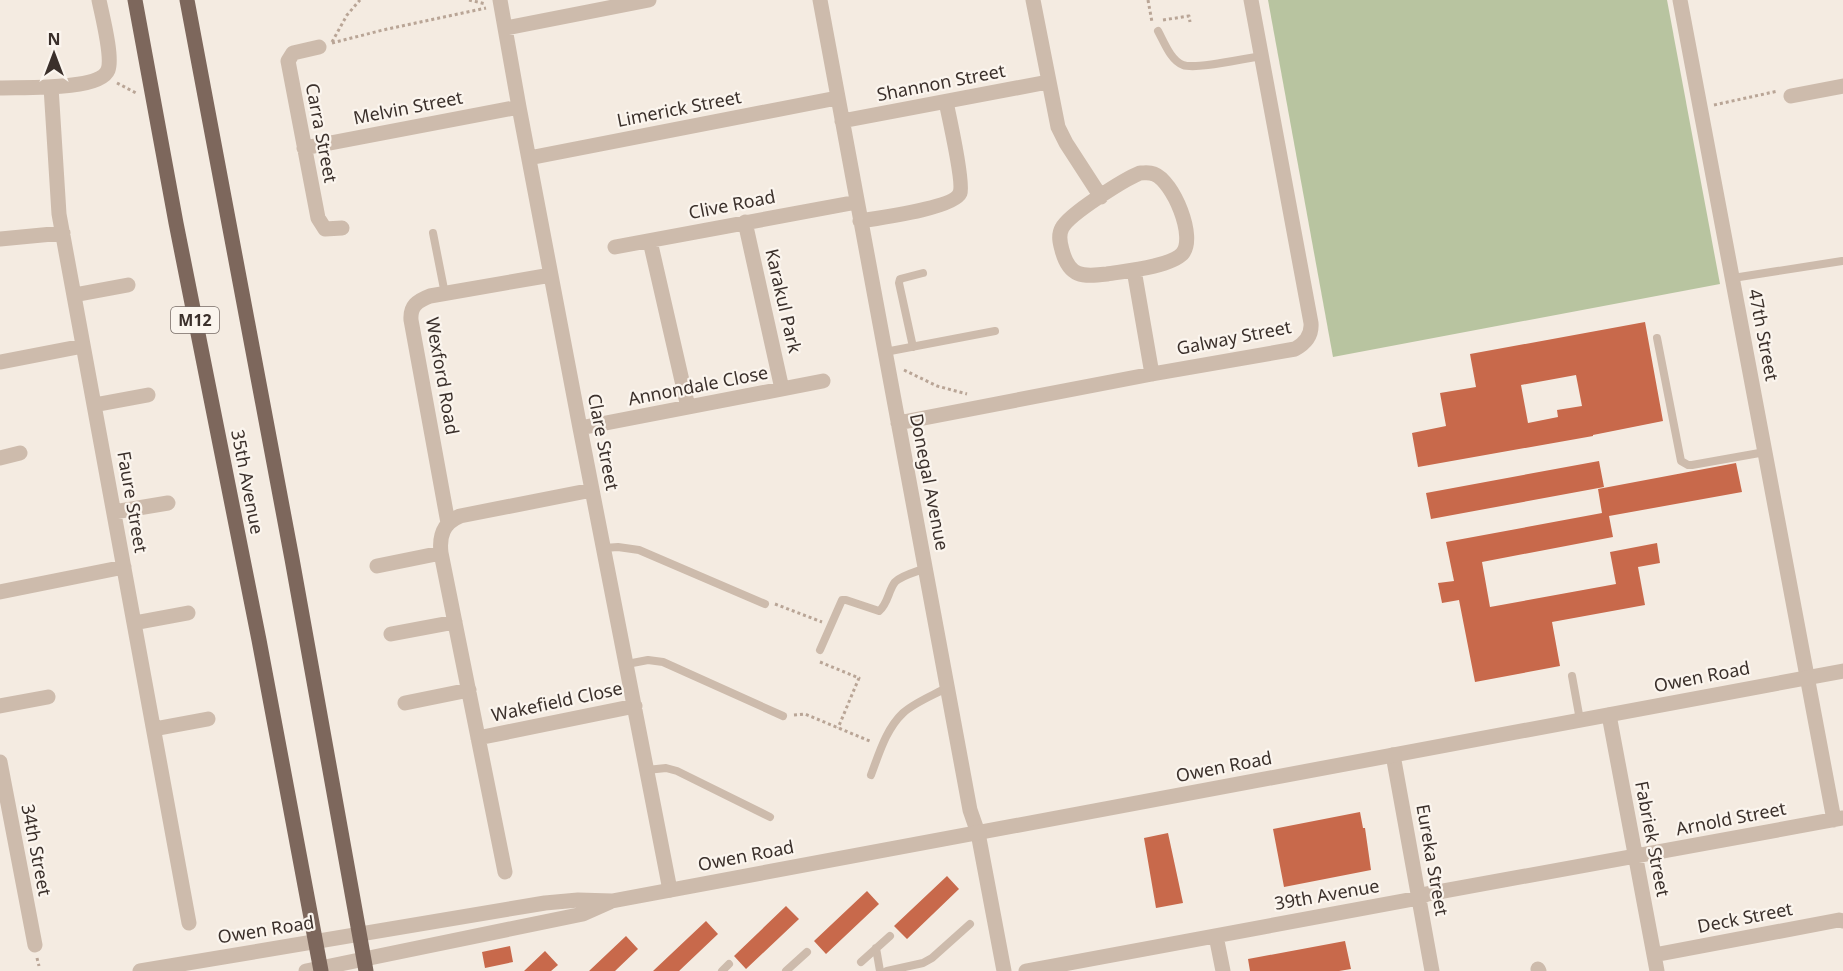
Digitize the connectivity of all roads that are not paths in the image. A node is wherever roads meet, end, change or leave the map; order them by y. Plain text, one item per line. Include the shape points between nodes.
1 (99, 0) edge
2 (135, 0) edge
3 (186, 0) edge
4 (500, 0) edge
5 (649, 0) edge
6 (820, 0) edge
7 (1033, 0) edge
8 (1251, 0) edge
9 (1680, 0) edge
10 (506, 28) junction
11 (1158, 31) dead end
12 (320, 47) dead end
13 (1262, 56) junction
14 (1048, 82) junction
15 (51, 87) junction
16 (1843, 87) edge
17 (0, 88) edge
18 (1785, 93) road end
19 (837, 98) junction
20 (946, 102) junction
21 (519, 107) junction
22 (842, 121) junction
23 (304, 148) junction
24 (529, 158) junction
25 (1101, 197) junction
26 (857, 202) junction
27 (860, 221) junction
28 (745, 222) junction
29 (342, 228) dead end
30 (433, 233) dead end
31 (63, 234) junction
32 (0, 239) edge
33 (650, 241) junction
34 (615, 247) dead end
35 (1842, 261) edge
36 (1134, 270) junction
37 (923, 273) dead end
38 (551, 275) junction
39 (1733, 278) junction
40 (128, 285) dead end
41 (445, 294) junction
42 (74, 295) junction
43 (995, 331) dead end
44 (1657, 338) dead end
45 (83, 346) junction
46 (913, 347) junction
47 (885, 352) junction
48 (1, 362) edge
49 (1152, 374) junction
50 (823, 381) dead end
51 (782, 389) junction
52 (148, 395) dead end
53 (94, 405) junction
54 (688, 407) junction
55 (898, 423) junction
56 (580, 428) junction
57 (1765, 452) junction
58 (20, 453) dead end
59 (0, 458) edge
60 (592, 490) junction
61 (168, 503) dead end
62 (114, 512) junction
63 (448, 523) junction
64 (604, 548) junction
65 (441, 553) junction
66 (377, 566) dead end
67 (124, 567) junction
68 (926, 568) junction
69 (0, 591) edge
70 (765, 604) road end
71 (188, 613) dead end
72 (455, 622) junction
73 (134, 623) junction
74 (391, 634) dead end
75 (820, 650) road end
76 (627, 664) junction
77 (1843, 671) edge
78 (1572, 676) dead end
79 (1808, 678) junction
80 (948, 687) junction
81 (469, 690) junction
82 (48, 697) dead end
83 (405, 703) dead end
84 (0, 706) edge
85 (635, 706) junction
86 (1609, 715) junction
87 (783, 716) road end
88 (208, 719) dead end
89 (1580, 720) junction
90 (154, 729) junction
91 (478, 738) junction
92 (1393, 756) junction
93 (0, 762) edge
94 (647, 770) junction
95 (871, 775) dead end
96 (770, 817) dead end
97 (1839, 819) edge
98 (978, 833) junction
99 (1635, 855) junction
100 (505, 872) dead end
101 (670, 890) junction
102 (1419, 898) junction
103 (612, 901) junction
104 (1843, 921) edge
105 (189, 923) dead end
106 (970, 924) dead end
107 (360, 934) junction
108 (890, 936) dead end
109 (1216, 936) junction
110 (316, 942) junction
111 (35, 945) dead end
112 (876, 948) junction
113 (807, 952) dead end
114 (1654, 955) junction
115 (798, 960) junction
116 (861, 962) dead end
117 (729, 964) dead end
118 (365, 965) edge
119 (316, 970) edge
120 (140, 971) edge
121 (722, 971) edge
122 (786, 971) edge
123 (800, 971) edge
124 (880, 971) edge
125 (887, 971) edge
126 (1004, 971) edge
127 (1026, 971) edge
128 (1223, 971) edge
129 (1432, 971) edge
130 (1657, 971) edge

1 - 15 street via 109,69 101,78 88,83
2 - 110 main road, 35th Avenue / M12
3 - 107 main road, 35th Avenue / M12
4 - 10 street, Clare Street
5 - 10 street
6 - 19 street, Donegal Avenue
7 - 14 street
8 - 13 street, Galway Street
9 - 39 street, 47th Street
10 - 21 street, Clare Street
11 - 13 lane via 1182,65 1192,67
12 - 23 street, Carra Street via 293,53 288,61
13 - 49 street, Galway Street via 1310,334 1295,348
14 - 20 street, Shannon Street
14 - 25 street via 1061,134
15 - 17 street
15 - 31 street, Faure Street
16 - 18 street
19 - 22 street, Donegal Avenue
19 - 24 street, Limerick Street
20 - 22 street, Shannon Street
20 - 27 street via 960,194 943,205
21 - 23 street, Melvin Street
21 - 24 street, Clare Street
22 - 26 street, Donegal Avenue
23 - 29 street, Carra Street via 321,224 328,230
24 - 38 street, Clare Street
25 - 36 street via 1062,227 1059,238 1068,267 1082,275
25 - 36 street via 1130,177 1147,173 1160,178 1179,206 1185,227 1185,250 1170,261
26 - 27 street, Donegal Avenue
26 - 28 street, Clive Road
27 - 47 street, Donegal Avenue
28 - 33 street, Clive Road
28 - 51 street, Karakul Park
30 - 41 lane
31 - 32 street
31 - 42 street, Faure Street
33 - 34 street, Clive Road
33 - 54 street
35 - 39 lane
36 - 49 street
37 - 46 lane via 903,277 899,284
38 - 41 street, Wexford Road
38 - 56 street, Clare Street
39 - 57 street, 47th Street
40 - 42 street
41 - 63 street, Wexford Road via 419,301 410,313
42 - 45 street, Faure Street
43 - 46 lane
44 - 57 lane via 1680,461 1692,465
45 - 48 street
45 - 53 street, Faure Street
46 - 47 lane
47 - 55 street, Donegal Avenue
49 - 55 street, Galway Street
50 - 51 street, Annondale Close
51 - 54 street, Annondale Close
52 - 53 street
53 - 62 street, Faure Street
54 - 56 street, Annondale Close
55 - 68 street, Donegal Avenue
56 - 60 street, Clare Street
57 - 79 street, 47th Street
58 - 59 street
60 - 63 street via 460,516
60 - 64 street, Clare Street
61 - 62 street
62 - 67 street, Faure Street
63 - 65 street via 441,534
64 - 70 lane via 639,550
64 - 76 street, Clare Street
65 - 66 street
65 - 72 street
67 - 69 street
67 - 73 street, Faure Street
68 - 75 lane via 894,583 882,610 842,600
68 - 80 street, Donegal Avenue
71 - 73 street
72 - 74 street
72 - 81 street
73 - 90 street, Faure Street
76 - 85 street, Clare Street
76 - 87 lane via 663,662
77 - 79 street, Owen Road
78 - 89 lane
79 - 86 street, Owen Road
79 - 97 street, Arnold Street
80 - 95 lane via 904,712 882,746
80 - 98 street, Donegal Avenue via 970,810
81 - 83 street
81 - 91 street
82 - 84 street
85 - 91 street, Wakefield Close
85 - 94 street, Clare Street
86 - 89 street, Owen Road
86 - 99 street, Fabriek Street
88 - 90 street
89 - 92 street, Owen Road
90 - 105 street, Faure Street
91 - 100 street, Wakefield Close
92 - 98 street, Owen Road
92 - 102 street, Eureka Street
93 - 111 street, 34th Street
94 - 96 lane via 678,771
94 - 101 street, Clare Street
97 - 99 street, Arnold Street
98 - 101 street, Owen Road
98 - 126 street, Donegal Avenue
99 - 102 street, 39th Avenue
99 - 114 street, Fabriek Street
101 - 103 street, Owen Road
102 - 109 street, 39th Avenue
102 - 129 street, Eureka Street
103 - 107 street, Owen Road via 545,903
103 - 118 street, Owen Road via 583,914
104 - 114 street, Deck Street
106 - 125 lane via 932,958
107 - 110 street, Owen Road
107 - 118 main road, 35th Avenue / M12
108 - 112 lane
109 - 127 street, 39th Avenue
109 - 128 street
110 - 119 main road, 35th Avenue / M12
110 - 120 street, Owen Road
112 - 116 lane
112 - 124 lane
113 - 115 lane
114 - 130 street, Fabriek Street
115 - 122 lane
115 - 123 lane
117 - 121 lane
118 - 119 street, Owen Road

